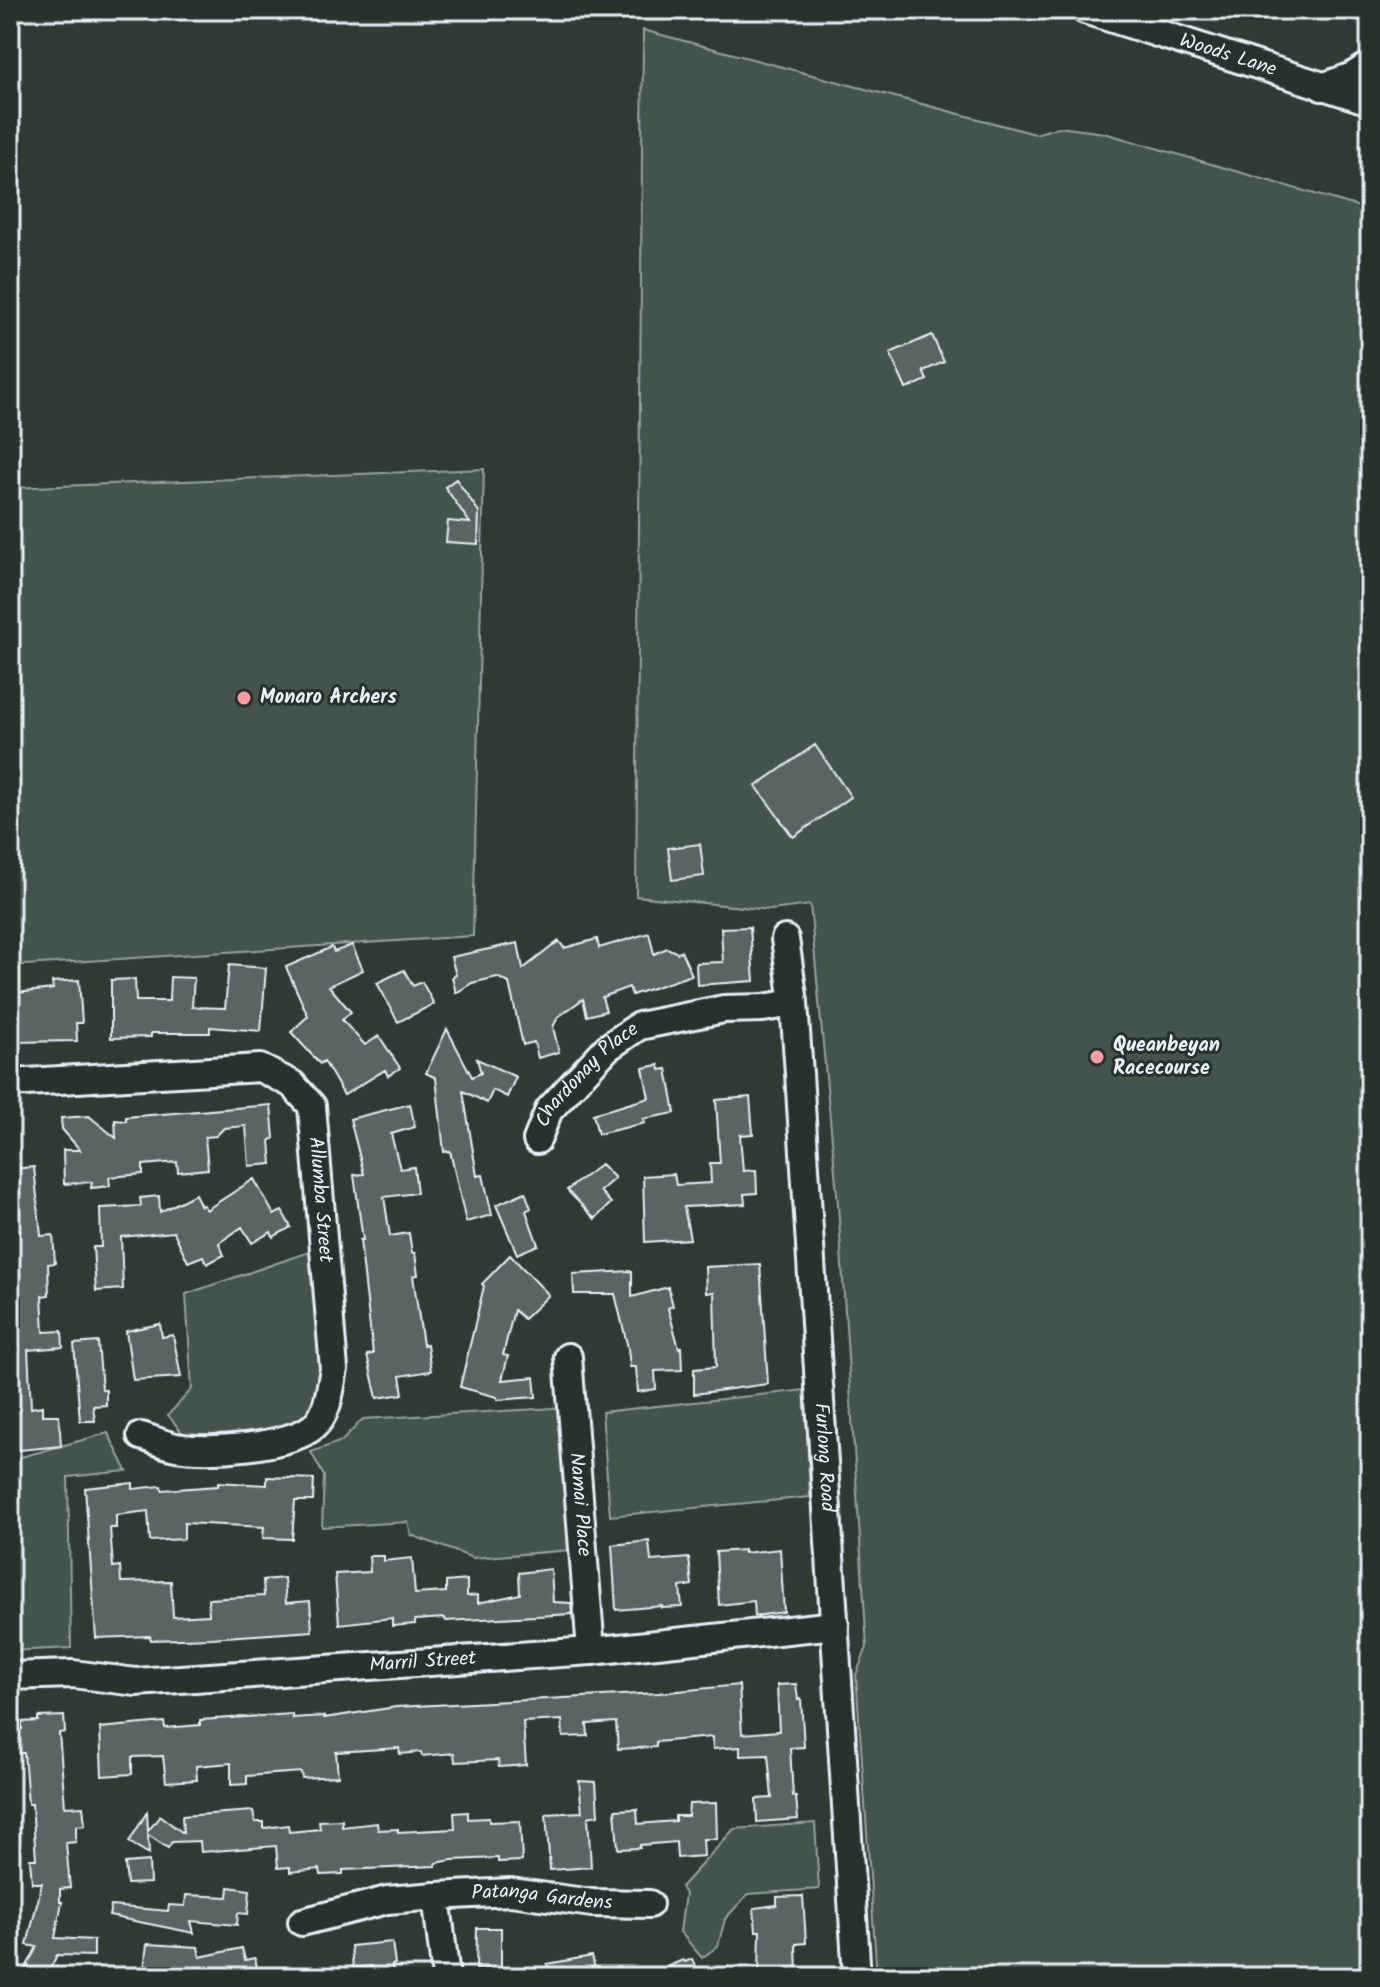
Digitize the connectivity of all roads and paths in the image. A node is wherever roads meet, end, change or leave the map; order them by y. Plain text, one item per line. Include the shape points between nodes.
1 (1085, 10) edge
2 (1370, 65) edge
3 (1322, 87) junction
4 (1370, 101) edge
5 (785, 939) dead end
6 (794, 1003) junction
7 (10, 1083) edge
8 (537, 1140) dead end
9 (568, 1357) dead end
10 (141, 1436) dead end
11 (835, 1625) junction
12 (591, 1651) junction
13 (10, 1676) edge
14 (436, 1896) junction
15 (649, 1904) dead end
16 (302, 1922) dead end
17 (446, 1977) edge
18 (857, 1977) edge

1 - 3 street, Woods Lane
2 - 3 street
3 - 4 street, Woods Lane
5 - 6 street, Furlong Road
6 - 8 street, Chardonay Place via 724,1009 639,1026 607,1048 549,1110
6 - 11 street, Furlong Road
7 - 10 street, Allumba Street via 260,1068 292,1084 312,1106 334,1369 326,1408 314,1426 291,1440 177,1448
9 - 12 street, Namai Place
11 - 12 street, Marril Street
11 - 18 street, Furlong Road
12 - 13 street, Marril Street via 136,1682 73,1674
14 - 15 street, Patanga Gardens via 511,1892
14 - 16 street, Patanga Gardens via 387,1900
14 - 17 street

